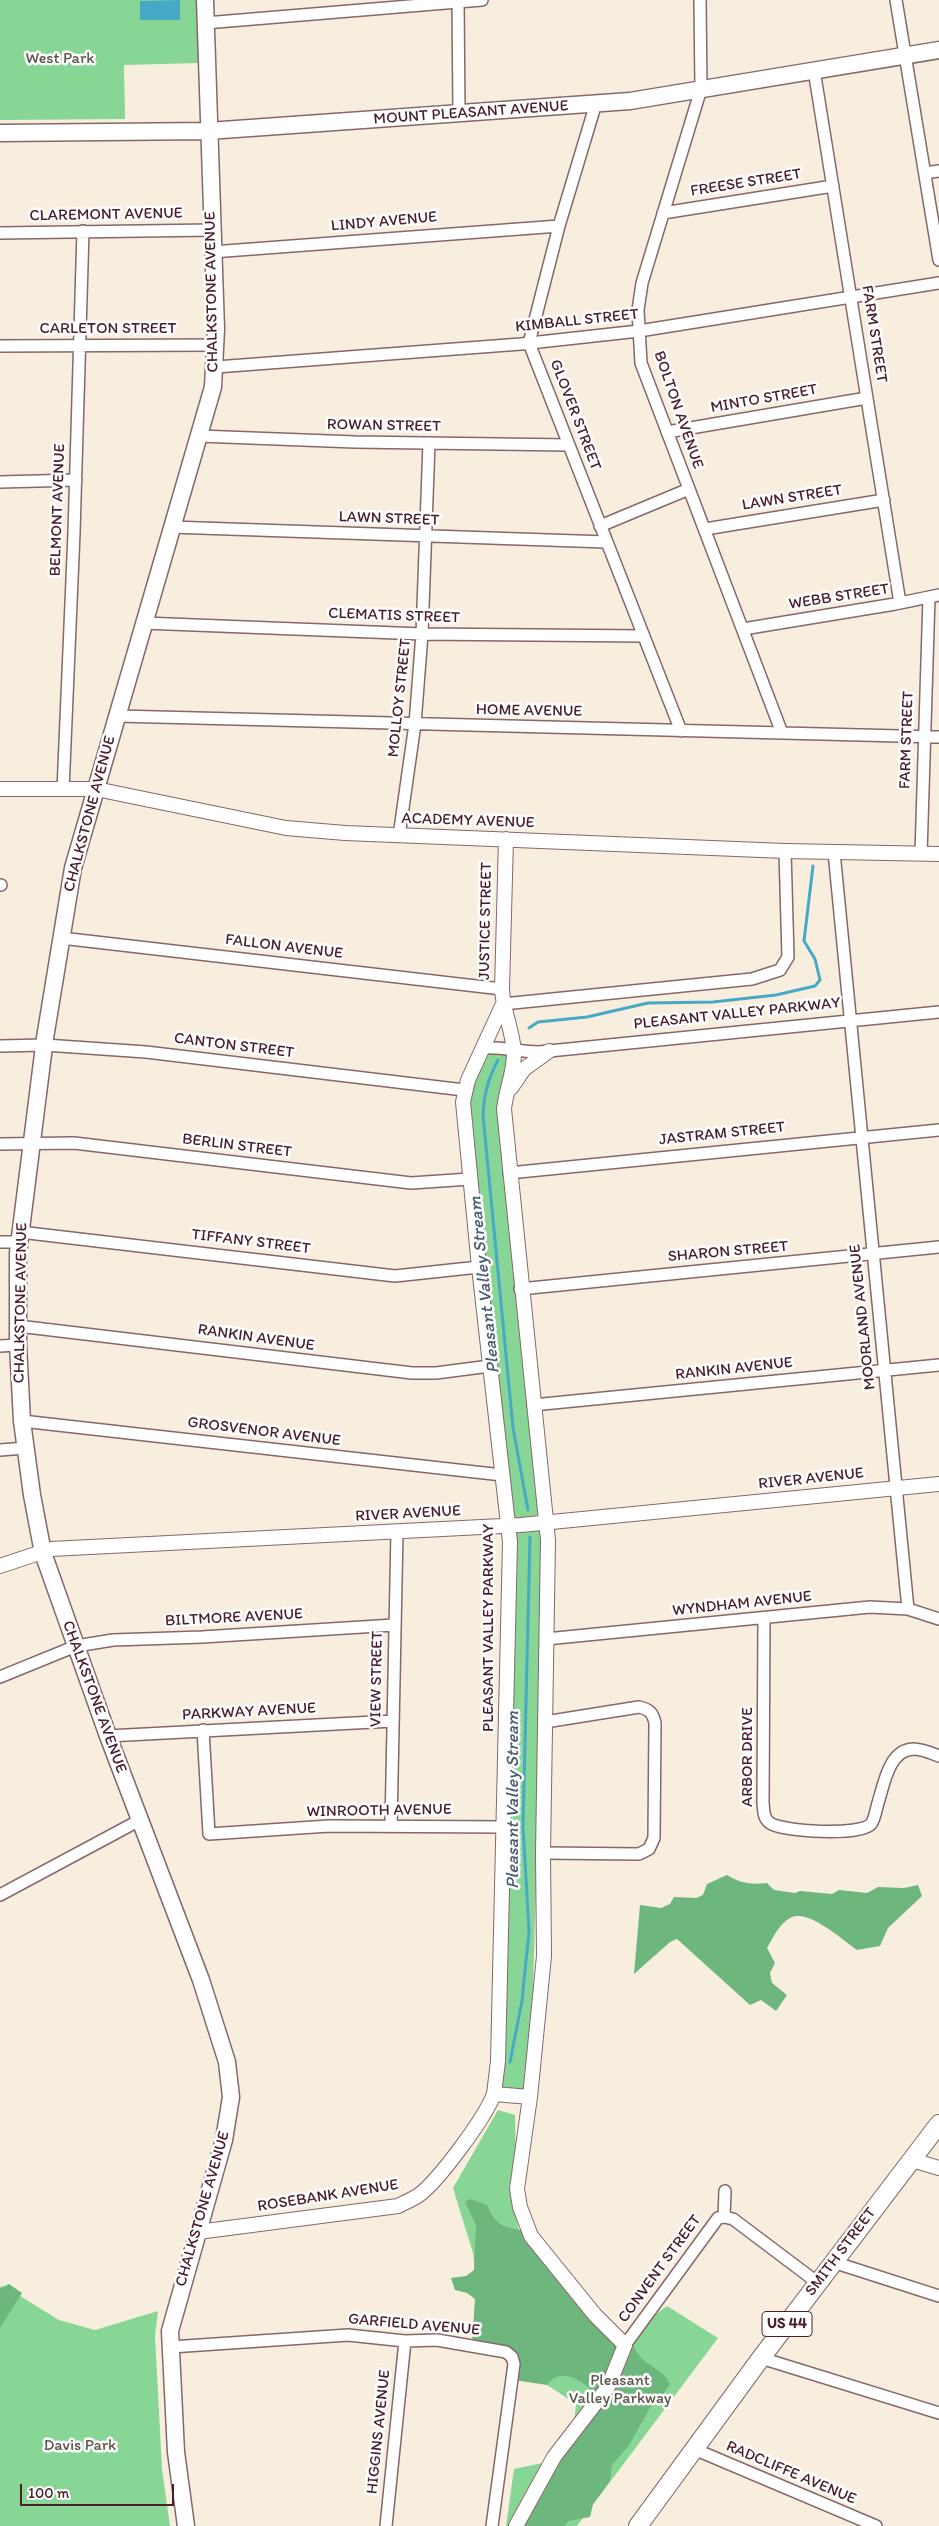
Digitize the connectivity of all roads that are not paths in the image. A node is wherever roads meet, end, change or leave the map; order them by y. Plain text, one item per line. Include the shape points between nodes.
1 (205, 0) edge
2 (482, 0) edge
3 (700, 0) edge
4 (896, 0) edge
5 (458, 1) edge
6 (205, 23) junction
7 (939, 50) edge
8 (906, 56) junction
9 (814, 70) junction
10 (701, 89) junction
11 (596, 103) junction
12 (459, 113) junction
13 (208, 132) junction
14 (0, 133) edge
15 (939, 170) edge
16 (925, 173) junction
17 (833, 186) junction
18 (664, 213) junction
19 (559, 226) junction
20 (212, 230) junction
21 (83, 231) junction
22 (0, 233) edge
23 (212, 252) junction
24 (939, 260) edge
25 (939, 283) edge
26 (851, 297) junction
27 (639, 331) junction
28 (530, 343) junction
29 (79, 344) junction
30 (0, 346) edge
31 (216, 346) junction
32 (216, 367) junction
33 (867, 398) junction
34 (667, 432) junction
35 (199, 436) junction
36 (429, 443) junction
37 (568, 445) junction
38 (76, 480) junction
39 (0, 482) edge
40 (689, 489) junction
41 (884, 500) junction
42 (600, 526) junction
43 (170, 527) junction
44 (705, 529) junction
45 (425, 536) junction
46 (606, 542) junction
47 (934, 596) edge
48 (900, 603) junction
49 (144, 623) junction
50 (744, 628) junction
51 (422, 634) junction
52 (644, 636) junction
53 (118, 716) junction
54 (416, 724) junction
55 (681, 731) junction
56 (782, 733) junction
57 (923, 736) junction
58 (939, 737) edge
59 (0, 789) edge
60 (96, 789) junction
61 (63, 790) junction
62 (399, 836) junction
63 (506, 839) junction
64 (785, 851) junction
65 (834, 852) junction
66 (921, 854) junction
67 (939, 854) edge
68 (61, 938) junction
69 (502, 989) junction
70 (503, 1004) junction
71 (939, 1012) edge
72 (850, 1022) junction
73 (45, 1044) junction
74 (0, 1046) edge
75 (482, 1048) junction
76 (514, 1051) junction
77 (549, 1051) junction
78 (464, 1090) junction
79 (505, 1100) junction
80 (939, 1130) edge
81 (861, 1136) junction
82 (33, 1143) junction
83 (0, 1144) edge
84 (509, 1173) junction
85 (470, 1179) junction
86 (19, 1237) junction
87 (0, 1242) edge
88 (939, 1247) edge
89 (873, 1255) junction
90 (479, 1267) junction
91 (520, 1289) junction
92 (18, 1326) junction
93 (18, 1345) junction
94 (0, 1346) edge
95 (939, 1365) edge
96 (490, 1366) junction
97 (884, 1371) junction
98 (533, 1405) junction
99 (22, 1421) junction
100 (25, 1448) junction
101 (0, 1450) edge
102 (502, 1475) junction
103 (939, 1484) edge
104 (896, 1488) junction
105 (546, 1522) junction
106 (508, 1526) junction
107 (396, 1532) junction
108 (43, 1553) junction
109 (0, 1566) edge
110 (908, 1609) junction
111 (764, 1618) junction
112 (939, 1619) edge
113 (394, 1625) junction
114 (546, 1639) junction
115 (76, 1646) junction
116 (0, 1677) edge
117 (392, 1721) junction
118 (545, 1722) junction
119 (203, 1730) junction
120 (108, 1736) junction
121 (939, 1756) edge
122 (140, 1820) junction
123 (390, 1826) junction
124 (504, 1827) junction
125 (543, 1853) junction
126 (0, 1894) edge
127 (494, 2094) junction
128 (530, 2097) junction
129 (939, 2124) edge
130 (912, 2160) junction
131 (939, 2168) edge
132 (725, 2191) dead end
133 (724, 2217) junction
134 (198, 2232) junction
135 (834, 2262) junction
136 (818, 2283) junction
137 (939, 2296) edge
138 (405, 2340) junction
139 (625, 2345) junction
140 (170, 2347) junction
141 (761, 2358) junction
142 (939, 2413) edge
143 (694, 2449) junction
144 (186, 2526) edge
145 (386, 2526) edge
146 (492, 2526) edge
147 (516, 2526) edge
148 (638, 2526) edge
149 (876, 2526) edge

1 - 6 main road, CHALKSTONE AVENUE
2 - 5 street
3 - 10 street, BOLTON AVENUE
4 - 8 street
5 - 6 street
5 - 12 street
6 - 13 main road, CHALKSTONE AVENUE
7 - 8 main road, MOUNT PLEASANT AVENUE
8 - 9 main road, MOUNT PLEASANT AVENUE
8 - 16 street
9 - 10 main road, MOUNT PLEASANT AVENUE
9 - 17 street, FARM STREET
10 - 11 main road, MOUNT PLEASANT AVENUE via 630,101
10 - 18 street, BOLTON AVENUE
11 - 12 main road, MOUNT PLEASANT AVENUE
11 - 19 street
12 - 13 main road, MOUNT PLEASANT AVENUE
13 - 14 main road, MOUNT PLEASANT AVENUE
13 - 20 main road, CHALKSTONE AVENUE
15 - 16 street
16 - 24 street
17 - 18 street, FREESE STREET
17 - 26 street, FARM STREET
18 - 27 street, BOLTON AVENUE via 642,283
19 - 23 street, LINDY AVENUE
19 - 28 street
20 - 21 street, CLAREMONT AVENUE
20 - 23 main road, CHALKSTONE AVENUE
21 - 22 street, CLAREMONT AVENUE
21 - 29 street, BELMONT AVENUE
23 - 31 main road, CHALKSTONE AVENUE
25 - 26 street, KIMBALL STREET
26 - 27 street, KIMBALL STREET
26 - 33 street, FARM STREET
27 - 28 street, KIMBALL STREET
27 - 34 street, BOLTON AVENUE via 641,363
28 - 32 street, KIMBALL STREET
28 - 37 street, GLOVER STREET via 570,441
29 - 30 street, CARLETON STREET
29 - 31 street, CARLETON STREET
29 - 38 street, BELMONT AVENUE
31 - 32 main road, CHALKSTONE AVENUE
32 - 35 main road, CHALKSTONE AVENUE
33 - 34 street, MINTO STREET
33 - 41 street, FARM STREET
34 - 40 street, BOLTON AVENUE
35 - 36 street, ROWAN STREET
35 - 43 main road, CHALKSTONE AVENUE
36 - 37 street, ROWAN STREET
36 - 45 street, MOLLOY STREET
37 - 42 street, GLOVER STREET
38 - 39 street
38 - 61 street, BELMONT AVENUE
40 - 42 street
40 - 44 street, BOLTON AVENUE
41 - 44 street, LAWN STREET
41 - 48 street, FARM STREET
42 - 46 street, GLOVER STREET
43 - 45 street, LAWN STREET
43 - 49 main road, CHALKSTONE AVENUE
44 - 50 street, BOLTON AVENUE
45 - 46 street, LAWN STREET
45 - 51 street, MOLLOY STREET
46 - 52 street, GLOVER STREET
47 - 48 street, WEBB STREET
47 - 57 street, FARM STREET
48 - 50 street, WEBB STREET
49 - 51 street, CLEMATIS STREET
49 - 53 main road, CHALKSTONE AVENUE
50 - 56 street, BOLTON AVENUE
51 - 52 street, CLEMATIS STREET
51 - 54 street, MOLLOY STREET
52 - 55 street, GLOVER STREET
53 - 54 street, HOME AVENUE
53 - 60 main road, CHALKSTONE AVENUE
54 - 55 street, HOME AVENUE
54 - 62 street, MOLLOY STREET
55 - 56 street, HOME AVENUE
56 - 57 street, HOME AVENUE
57 - 58 street, HOME AVENUE
57 - 66 street, FARM STREET
59 - 61 street, ACADEMY AVENUE
60 - 61 street, ACADEMY AVENUE
60 - 62 street, ACADEMY AVENUE via 286,828
60 - 68 main road, CHALKSTONE AVENUE via 73,868
62 - 63 street, ACADEMY AVENUE
63 - 64 street, ACADEMY AVENUE
63 - 69 street, JUSTICE STREET
64 - 65 street, ACADEMY AVENUE
64 - 70 street, PLEASANT VALLEY PARKWAY via 788,957 780,970 752,979
65 - 66 street, ACADEMY AVENUE
65 - 72 street, PLEASANT VALLEY PARKWAY
66 - 67 street, ACADEMY AVENUE
68 - 69 street, FALLON AVENUE
68 - 73 main road, CHALKSTONE AVENUE
69 - 70 street, JUSTICE STREET
70 - 75 street, PLEASANT VALLEY PARKWAY
70 - 76 street via 508,1012
71 - 72 street
72 - 77 street, PLEASANT VALLEY PARKWAY
72 - 81 street, MOORLAND AVENUE
73 - 74 street, CANTON STREET
73 - 78 street, CANTON STREET via 146,1052
73 - 82 main road, CHALKSTONE AVENUE
75 - 76 street, PLEASANT VALLEY PARKWAY
75 - 78 street, PLEASANT VALLEY PARKWAY
76 - 77 street, PLEASANT VALLEY PARKWAY
76 - 79 street
77 - 79 street, PLEASANT VALLEY PARKWAY via 524,1069
78 - 85 street, PLEASANT VALLEY PARKWAY
79 - 84 street
80 - 81 street, JASTRAM STREET
81 - 84 street, JASTRAM STREET
81 - 89 street, MOORLAND AVENUE
82 - 83 street, BERLIN STREET
82 - 85 street, BERLIN STREET via 74,1143 411,1183
82 - 86 main road, CHALKSTONE AVENUE
84 - 91 street
85 - 90 street, PLEASANT VALLEY PARKWAY
86 - 87 street, TIFFANY STREET
86 - 90 street, TIFFANY STREET via 395,1276
86 - 92 main road, CHALKSTONE AVENUE
88 - 89 street, SHARON STREET
89 - 91 street, SHARON STREET
89 - 97 street, MOORLAND AVENUE
90 - 96 street, PLEASANT VALLEY PARKWAY
91 - 98 street
92 - 93 main road, CHALKSTONE AVENUE
92 - 96 street, RANKIN AVENUE via 412,1373
93 - 94 street
93 - 99 main road, CHALKSTONE AVENUE
95 - 97 street, RANKIN AVENUE
96 - 102 street, PLEASANT VALLEY PARKWAY
97 - 98 street, RANKIN AVENUE
97 - 104 street, MOORLAND AVENUE
98 - 105 street
99 - 100 main road, CHALKSTONE AVENUE
99 - 102 street, GROSVENOR AVENUE
100 - 101 street
100 - 108 main road, CHALKSTONE AVENUE
102 - 106 street, PLEASANT VALLEY PARKWAY
103 - 104 street, RIVER AVENUE
104 - 105 street, RIVER AVENUE
104 - 110 street, MOORLAND AVENUE
105 - 106 street, RIVER AVENUE
105 - 114 street
106 - 107 street, RIVER AVENUE
106 - 124 street, PLEASANT VALLEY PARKWAY
107 - 108 street, RIVER AVENUE via 51,1549
107 - 113 street, VIEW STREET
108 - 109 street, RIVER AVENUE
108 - 115 main road, CHALKSTONE AVENUE
110 - 111 street, WYNDHAM AVENUE via 870,1607
110 - 112 street, WYNDHAM AVENUE
111 - 114 street, WYNDHAM AVENUE
111 - 121 street, ARBOR DRIVE via 763,1803 768,1822 784,1828 809,1830 854,1831 864,1828 874,1818 897,1755 912,1749
113 - 115 street, BILTMORE AVENUE via 113,1640
113 - 117 street, VIEW STREET
114 - 118 street
115 - 116 street, BILTMORE AVENUE
115 - 120 main road, CHALKSTONE AVENUE
117 - 119 street, PARKWAY AVENUE
117 - 123 street, VIEW STREET
118 - 125 street
118 - 125 street via 638,1707 647,1708 653,1714 654,1838 649,1849 640,1854
119 - 120 street, PARKWAY AVENUE
119 - 123 street, WINROOTH AVENUE via 209,1834 329,1826
120 - 122 main road, CHALKSTONE AVENUE
122 - 126 street
122 - 134 main road, CHALKSTONE AVENUE via 201,1980 227,2062 231,2097 229,2115 219,2164
123 - 124 street, WINROOTH AVENUE
124 - 127 street, PLEASANT VALLEY PARKWAY via 498,2061
125 - 128 street via 544,1956
127 - 128 street
127 - 134 street, ROSEBANK AVENUE via 486,2111 433,2182 410,2201 370,2211
128 - 139 street via 517,2189 525,2222 531,2236 560,2273
129 - 130 main road, SMITH STREET / US 44
130 - 131 street
130 - 135 main road, SMITH STREET / US 44
132 - 133 street
133 - 136 street via 733,2219
133 - 139 street, CONVENT STREET via 718,2218
134 - 140 main road, CHALKSTONE AVENUE via 175,2311
135 - 136 main road, SMITH STREET / US 44
135 - 137 street
136 - 141 main road, SMITH STREET / US 44
138 - 140 street, GARFIELD AVENUE via 348,2335
138 - 145 street, HIGGINS AVENUE
138 - 146 street, GARFIELD AVENUE via 437,2340 481,2346 506,2352 512,2357 512,2379
139 - 147 street via 608,2387 554,2457
140 - 144 main road, CHALKSTONE AVENUE via 176,2452
141 - 142 street
141 - 143 main road, SMITH STREET / US 44
143 - 148 main road, SMITH STREET / US 44
143 - 149 street, RADCLIFFE AVENUE

